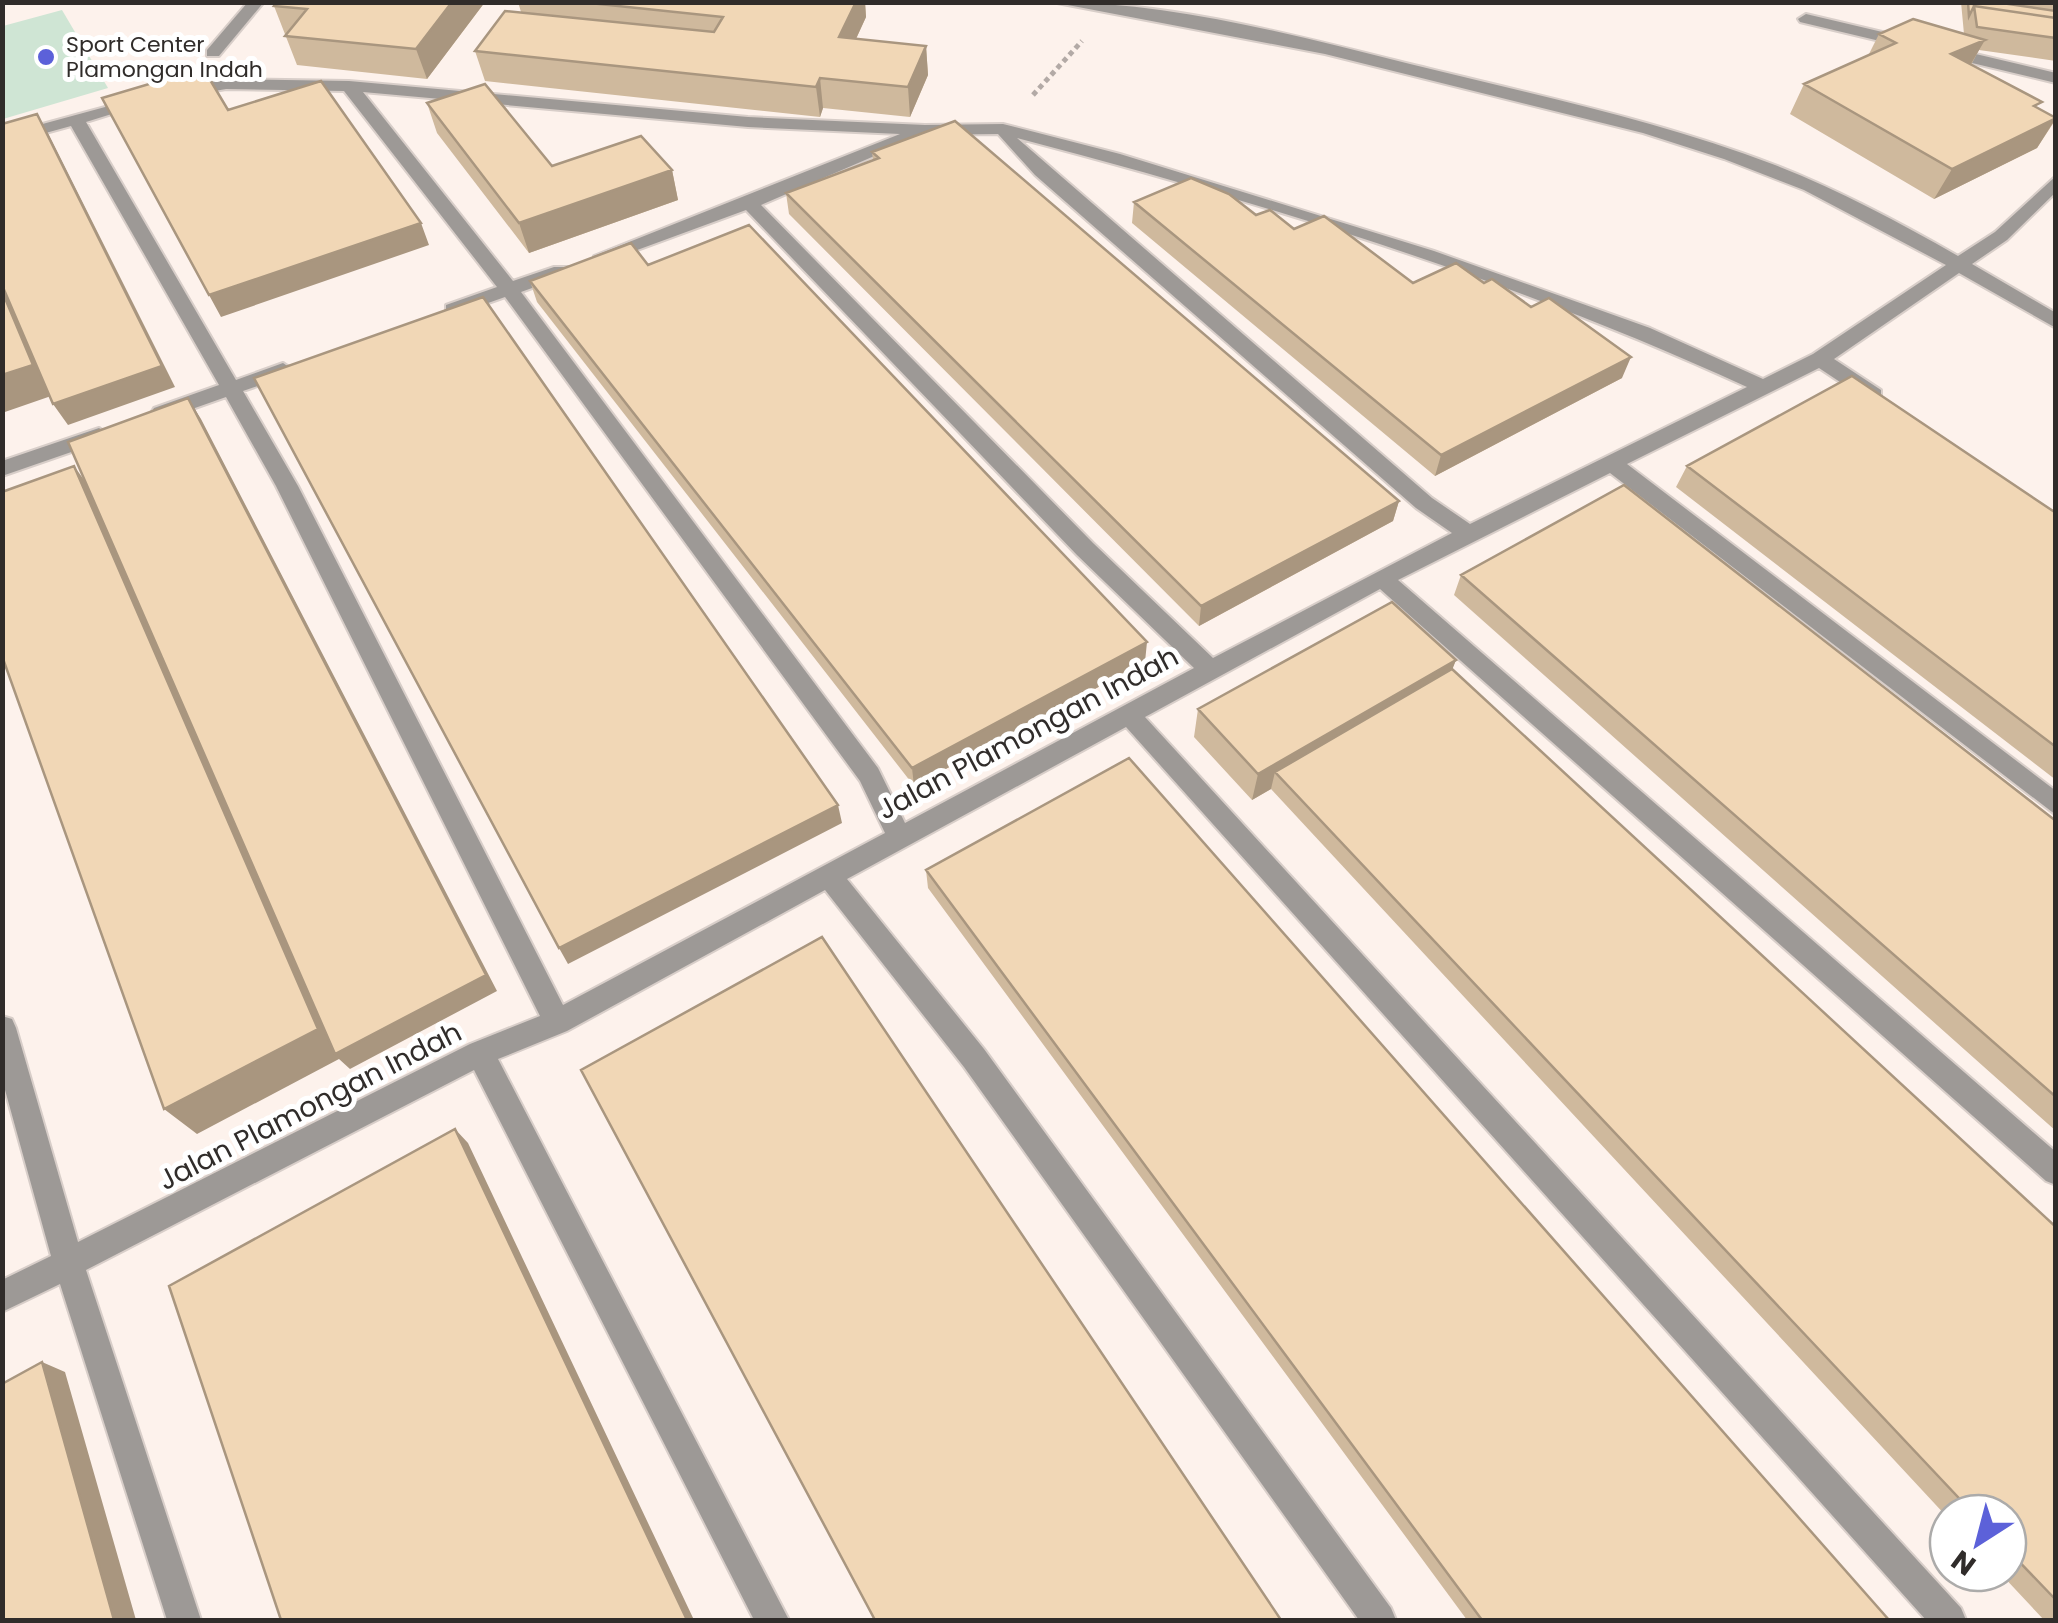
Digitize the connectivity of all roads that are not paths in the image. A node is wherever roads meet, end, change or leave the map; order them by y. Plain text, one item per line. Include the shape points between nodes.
1 (256, 2) edge
2 (1059, 2) edge
3 (1123, 7) edge
4 (1806, 19) dead end
5 (213, 53) dead end
6 (2056, 78) edge
7 (348, 86) junction
8 (171, 95) edge
9 (152, 100) edge
10 (76, 120) junction
11 (1002, 129) junction
12 (924, 130) junction
13 (2, 140) edge
14 (2056, 180) edge
15 (750, 204) junction
16 (1957, 266) junction
17 (509, 289) junction
18 (434, 316) edge
19 (2056, 322) edge
20 (1820, 360) junction
21 (304, 362) edge
22 (1765, 388) junction
23 (229, 389) junction
24 (1886, 403) edge
25 (1612, 464) junction
26 (2, 470) edge
27 (1470, 534) junction
28 (1382, 578) junction
29 (1209, 670) junction
30 (1130, 716) junction
31 (2056, 806) edge
32 (900, 837) junction
33 (829, 876) junction
34 (557, 1022) junction
35 (2, 1028) edge
36 (480, 1053) junction
37 (2056, 1171) edge
38 (68, 1261) junction
39 (2, 1298) edge
40 (184, 1620) edge
41 (772, 1620) edge
42 (1379, 1620) edge
43 (1949, 1620) edge

1 - 5 street
2 - 3 street
3 - 16 street via 1334,50 1646,128 1808,185 1894,226
4 - 6 street
7 - 8 street via 226,84
7 - 12 street via 748,122
7 - 17 street
9 - 10 street
10 - 13 street
10 - 23 street
11 - 12 street
11 - 22 street via 1427,255 1643,332
11 - 27 street via 1070,196 1424,502
12 - 15 street
14 - 16 street, Jalan Plamongan Indah via 2001,236
15 - 17 street
15 - 29 street
16 - 19 street
16 - 20 street, Jalan Plamongan Indah
17 - 18 street
17 - 32 street via 869,774
20 - 22 street, Jalan Plamongan Indah
20 - 24 street
21 - 23 street
22 - 25 street, Jalan Plamongan Indah
23 - 26 street
23 - 34 street via 287,486
25 - 27 street, Jalan Plamongan Indah
25 - 31 street
27 - 28 street, Jalan Plamongan Indah
28 - 29 street, Jalan Plamongan Indah
28 - 37 street
29 - 30 street, Jalan Plamongan Indah
30 - 32 street, Jalan Plamongan Indah
30 - 43 street
32 - 33 street, Jalan Plamongan Indah
33 - 34 street, Jalan Plamongan Indah
33 - 42 street via 974,1058
34 - 36 street, Jalan Plamongan Indah
35 - 38 street
36 - 38 street, Jalan Plamongan Indah
36 - 41 street
38 - 39 street, Jalan Plamongan Indah
38 - 40 street

